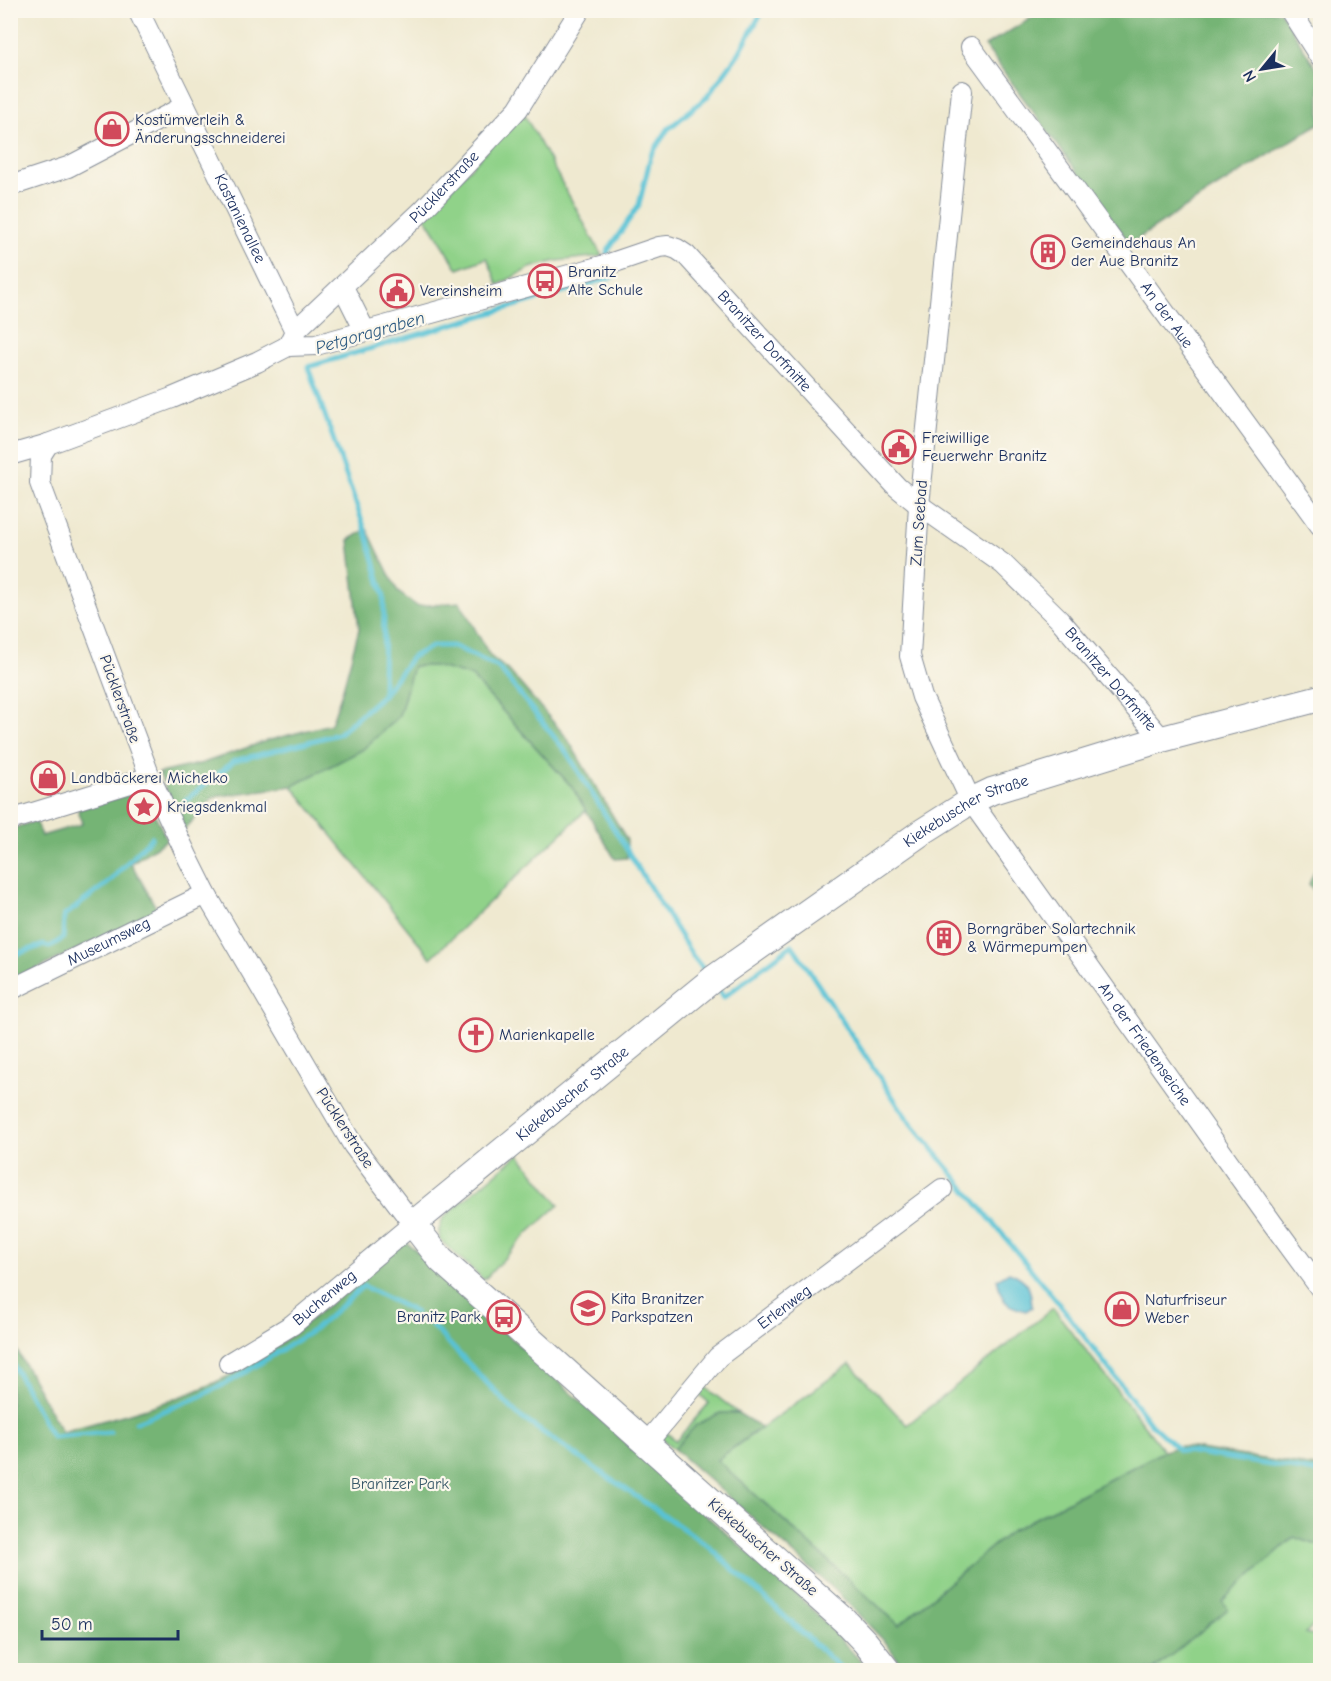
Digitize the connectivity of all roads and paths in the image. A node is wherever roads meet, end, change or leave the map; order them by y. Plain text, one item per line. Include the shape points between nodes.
1 (138, 10) edge
2 (580, 10) edge
3 (1290, 10) edge
4 (971, 46) dead end
5 (1320, 57) edge
6 (962, 91) dead end
7 (185, 106) junction
8 (10, 186) edge
9 (343, 287) junction
10 (365, 331) junction
11 (292, 338) junction
12 (48, 444) junction
13 (10, 455) edge
14 (919, 505) junction
15 (1320, 525) edge
16 (1320, 698) edge
17 (1162, 738) junction
18 (150, 777) junction
19 (971, 801) junction
20 (10, 820) edge
21 (206, 894) junction
22 (10, 990) edge
23 (942, 1189) dead end
24 (413, 1224) junction
25 (1320, 1288) edge
26 (229, 1363) dead end
27 (646, 1443) junction
28 (887, 1671) edge

1 - 7 street, Kastanienallee
2 - 9 street, Pücklerstraße via 518,109 422,211
3 - 5 street
4 - 15 street, An der Aue
6 - 14 street, Zum Seebad
7 - 8 street via 68,167
7 - 11 street, Kastanienallee
9 - 10 street
9 - 11 street, Pücklerstraße
10 - 11 street, Branitzer Dorfmitte via 316,345
10 - 14 street, Branitzer Dorfmitte via 668,246 686,255 897,488
11 - 12 street, Branitzer Dorfmitte via 257,362
12 - 13 street
12 - 18 street, Pücklerstraße via 41,455 40,483
14 - 17 street, Branitzer Dorfmitte via 1003,564 1059,619
14 - 19 street, Zum Seebad via 910,656 922,697
16 - 17 street, Kiekebuscher Straße
17 - 19 street, Kiekebuscher Straße
18 - 20 street
18 - 21 street, Pücklerstraße
19 - 24 street, Kiekebuscher Straße via 713,979
19 - 25 street, An der Friedenseiche
21 - 22 street, Museumsweg
21 - 24 street, Pücklerstraße via 353,1145
23 - 27 street, Erlenweg via 718,1357
24 - 26 street, Buchenweg via 292,1325
24 - 27 street, Kiekebuscher Straße via 441,1260
27 - 28 street, Kiekebuscher Straße via 837,1613

